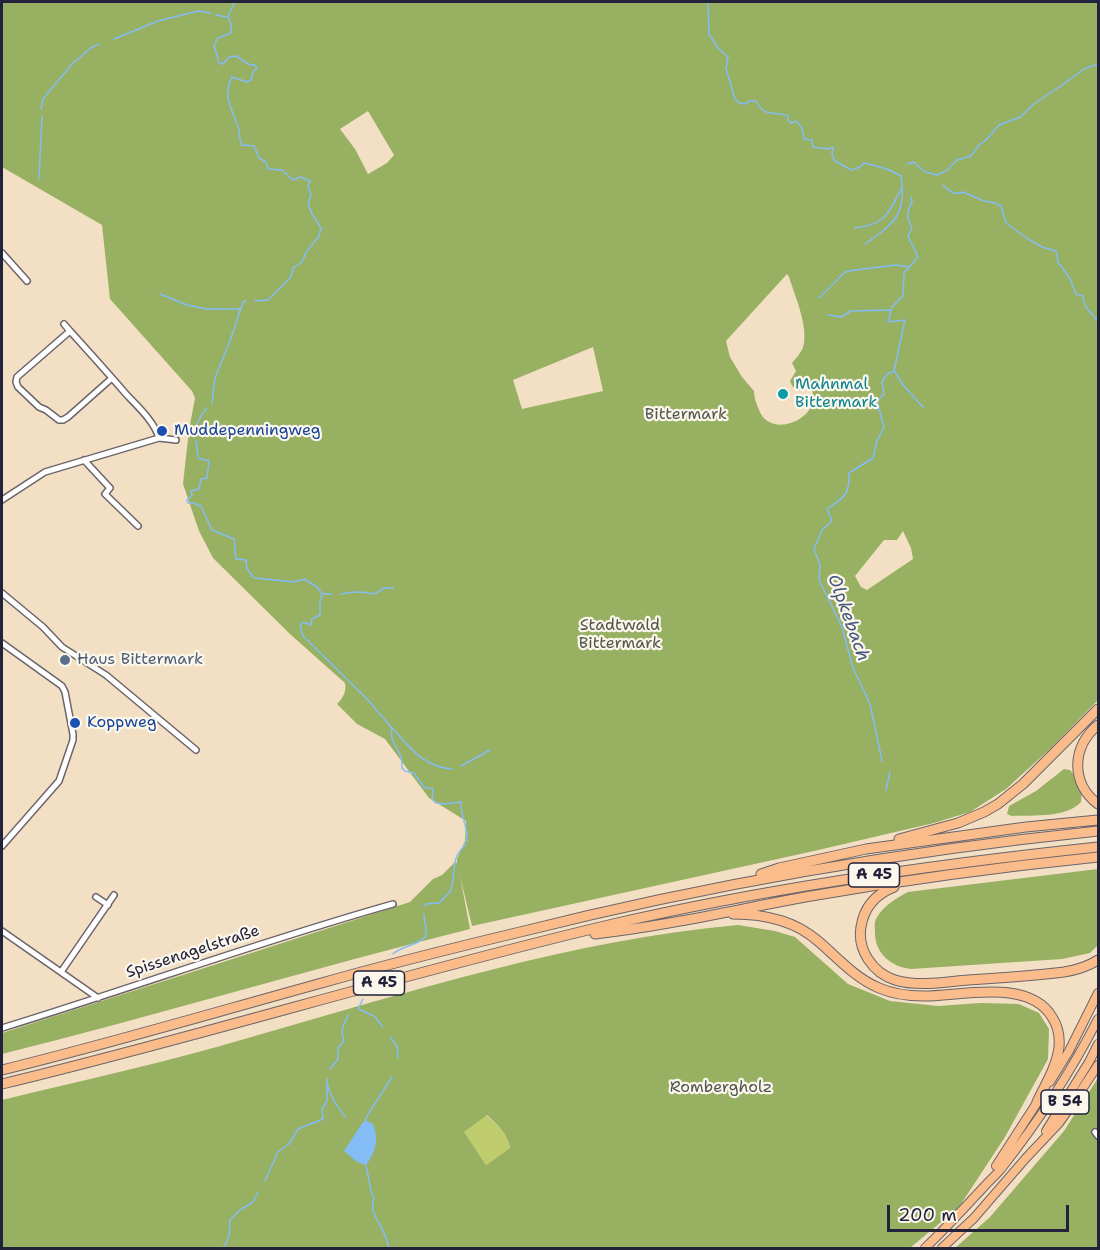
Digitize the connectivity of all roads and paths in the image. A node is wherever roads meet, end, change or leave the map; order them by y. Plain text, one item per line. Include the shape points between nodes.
1 (2, 253) edge
2 (27, 281) dead end
3 (64, 324) dead end
4 (70, 331) junction
5 (112, 378) junction
6 (159, 438) junction
7 (176, 440) dead end
8 (84, 460) junction
9 (2, 500) edge
10 (138, 526) dead end
11 (2, 593) edge
12 (2, 643) edge
13 (1098, 710) edge
14 (1098, 725) edge
15 (196, 750) dead end
16 (1098, 804) edge
17 (1098, 820) edge
18 (1098, 831) edge
19 (2, 846) edge
20 (1098, 847) edge
21 (866, 849) junction
22 (1098, 857) edge
23 (916, 879) junction
24 (738, 883) junction
25 (114, 895) dead end
26 (96, 897) dead end
27 (393, 904) dead end
28 (108, 905) junction
29 (704, 916) junction
30 (653, 920) junction
31 (2, 931) edge
32 (1098, 960) edge
33 (61, 972) junction
34 (1098, 993) edge
35 (98, 998) junction
36 (1098, 1019) edge
37 (2, 1028) edge
38 (1098, 1044) edge
39 (1098, 1065) edge
40 (2, 1070) edge
41 (2, 1084) edge
42 (1037, 1102) junction
43 (1026, 1158) junction
44 (982, 1189) junction
45 (925, 1248) edge
46 (942, 1248) edge

1 - 2 street
3 - 4 street
4 - 5 street
4 - 5 street via 16,377 18,387 39,407 63,420
5 - 6 street via 148,418
6 - 7 street
6 - 8 street
8 - 9 street via 45,472
8 - 10 street via 111,488 105,494
11 - 15 street via 62,647 106,675
12 - 19 street via 62,686 73,734 54,789
13 - 21 highway via 998,804 958,823
14 - 16 highway via 1083,743 1078,766 1085,790
17 - 21 highway
18 - 24 highway, A 45 via 946,849
20 - 30 highway, A 45 via 880,874 765,893
21 - 24 highway via 779,868
22 - 23 highway
23 - 29 highway
23 - 32 highway via 878,895 866,909 860,932 868,960 897,981 953,981 1064,972
24 - 40 highway, A 45 via 474,943
25 - 28 street
26 - 28 street
27 - 35 street, Spissenagelstraße
28 - 33 street
29 - 30 highway
29 - 42 highway via 749,915 790,923 811,935 860,978 897,994 1003,993 1035,1000 1054,1020 1059,1046
30 - 41 highway, A 45 via 556,938 430,969
31 - 33 street
33 - 35 street
34 - 42 highway via 1069,1052
35 - 37 street, Spissenagelstraße
36 - 44 highway, B 54 via 1035,1123
38 - 43 highway, B 54 via 1062,1107
39 - 43 highway via 1064,1117
42 - 44 highway
43 - 46 highway, B 54
44 - 45 highway, B 54

